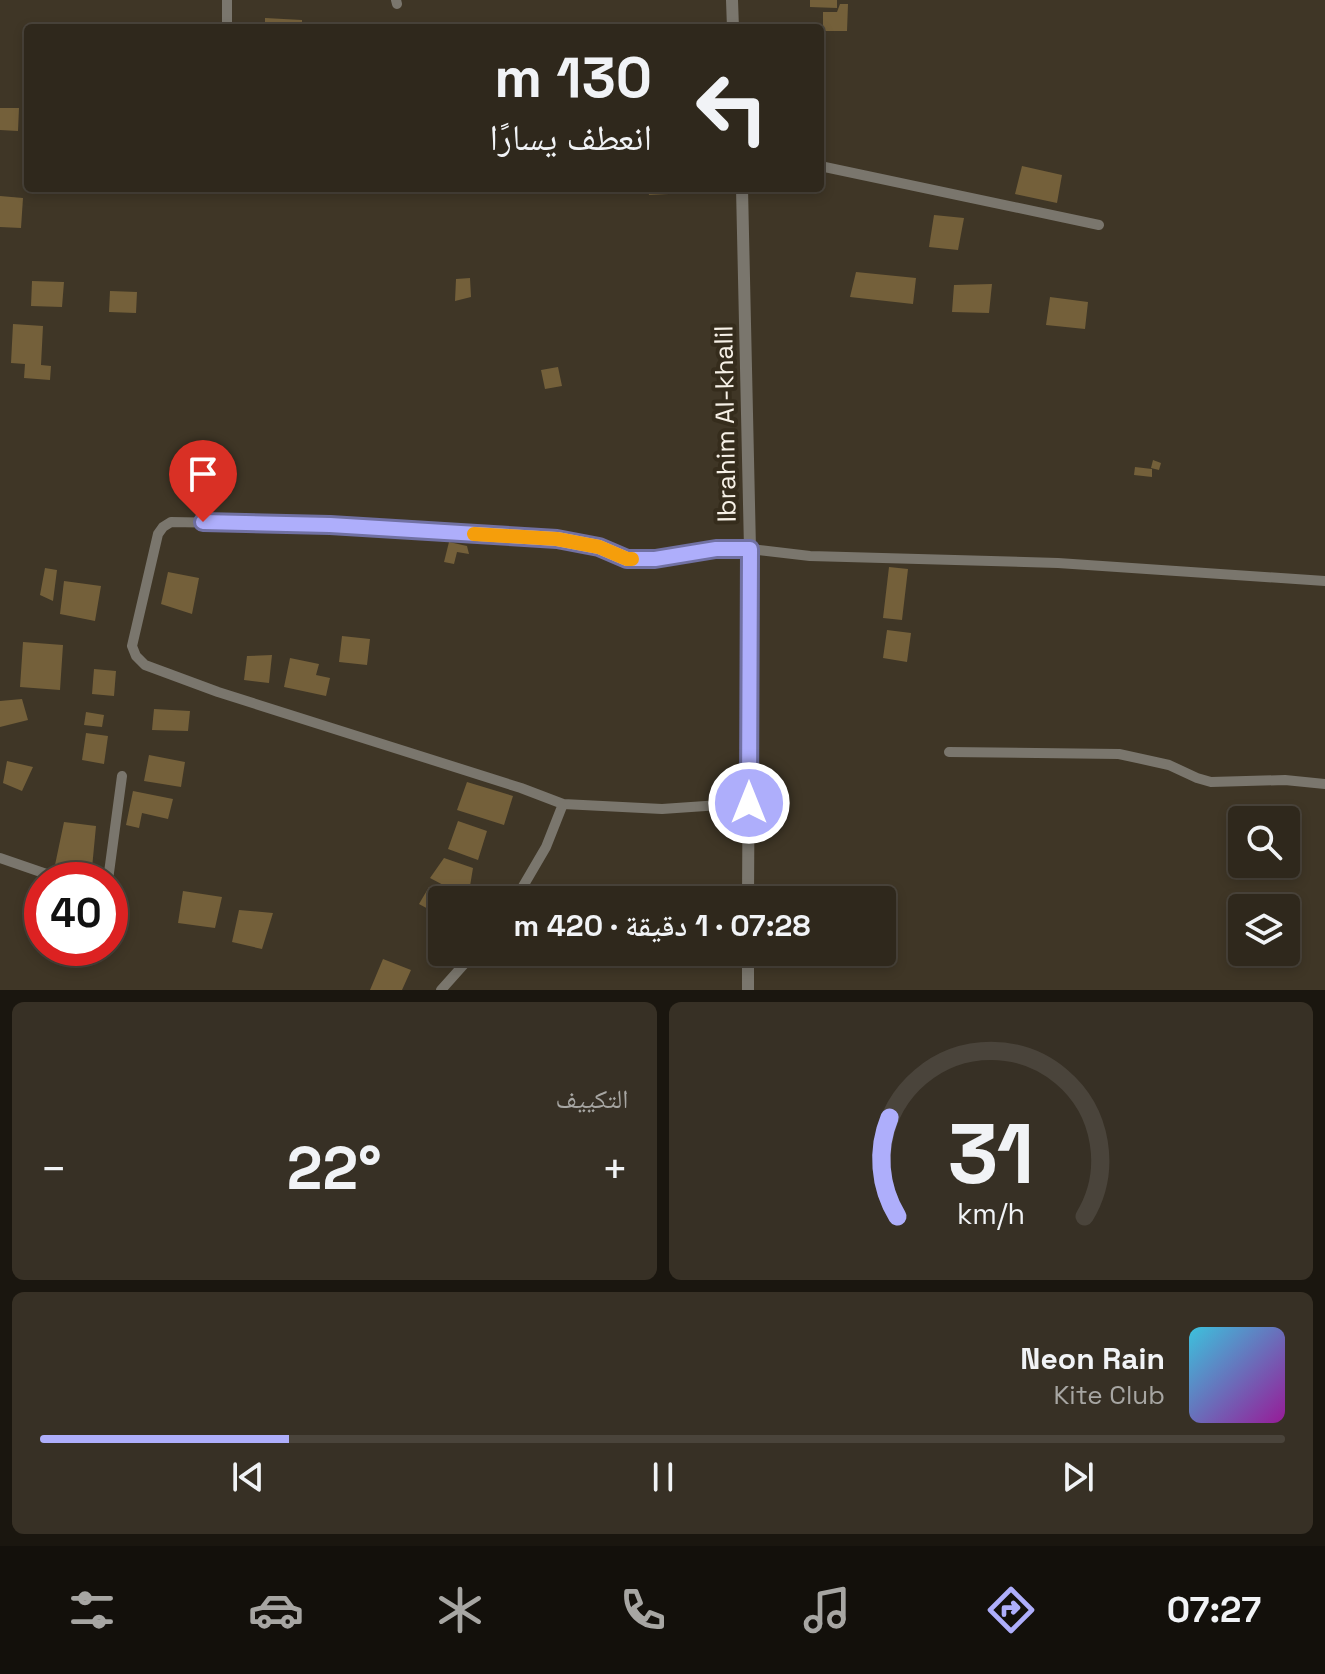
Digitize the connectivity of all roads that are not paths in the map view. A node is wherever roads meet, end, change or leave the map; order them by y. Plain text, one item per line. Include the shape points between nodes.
1 (227, 0) edge
2 (732, 0) edge
3 (227, 24) edge
4 (733, 24) edge
5 (824, 167) edge
6 (742, 192) edge
7 (1099, 225) dead end
8 (750, 549) junction
9 (1325, 581) edge
10 (949, 752) dead end
11 (122, 776) dead end
12 (1325, 784) edge
13 (749, 803) junction
14 (563, 804) junction
15 (0, 858) edge
16 (110, 862) edge
17 (24, 866) edge
18 (523, 886) edge
19 (748, 886) edge
20 (462, 966) edge
21 (748, 966) edge
22 (441, 990) edge
23 (748, 990) edge

1 - 3 street
2 - 4 street
5 - 7 street
6 - 8 street, Ibrahim Al-khalil
8 - 9 street
8 - 13 street, Ibrahim Al-khalil
8 - 14 street via 627,559 557,539 330,525 171,522 158,534 132,646 145,665
10 - 12 street via 1119,754 1169,765 1211,782
11 - 16 street
13 - 14 street via 662,809
13 - 19 street, Ibrahim Al-khalil
14 - 18 street
15 - 17 street
20 - 22 street
21 - 23 street

